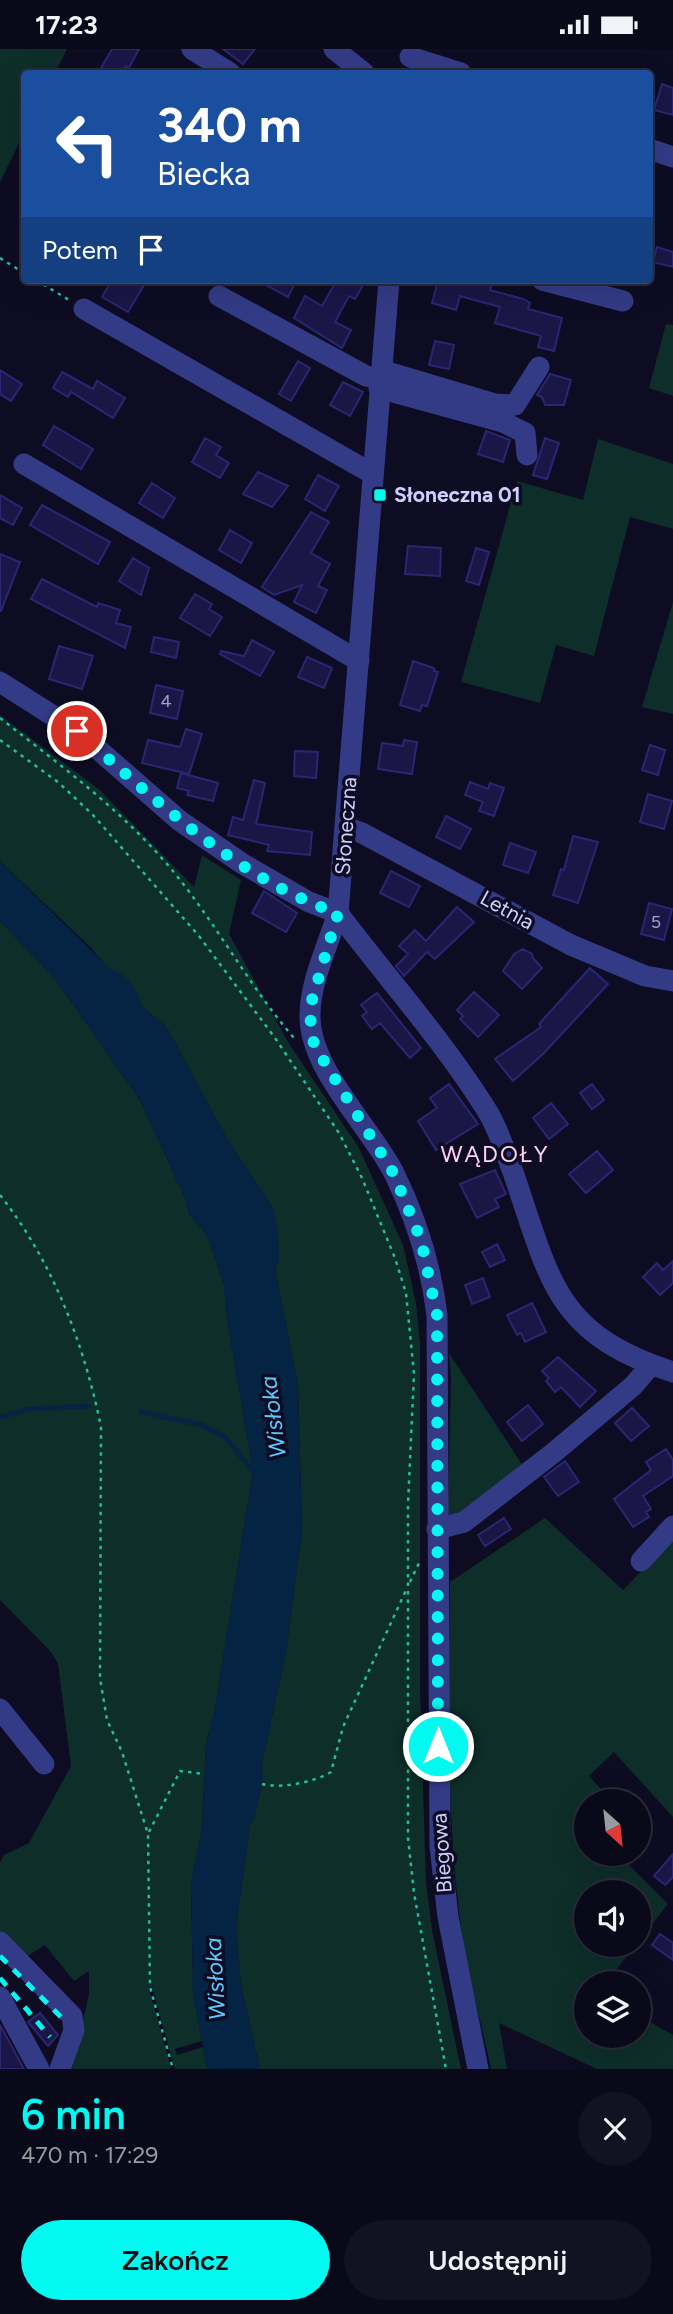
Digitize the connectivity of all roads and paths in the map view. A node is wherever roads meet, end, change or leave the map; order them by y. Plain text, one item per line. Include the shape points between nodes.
1 (192, 49) edge
2 (334, 49) edge
3 (411, 65) edge
4 (225, 70) edge
5 (360, 70) edge
6 (442, 70) edge
7 (653, 150) edge
8 (673, 156) edge
9 (0, 258) edge
10 (21, 271) edge
11 (43, 284) edge
12 (389, 284) edge
13 (557, 284) edge
14 (219, 296) dead end
15 (623, 301) dead end
16 (84, 309) joint
17 (539, 367) dead end
18 (380, 379) junction
19 (527, 455) dead end
20 (24, 464) dead end
21 (372, 473) junction
22 (359, 661) junction
23 (0, 682) edge
24 (0, 718) edge
25 (0, 740) edge
26 (345, 827) junction
27 (338, 913) junction
28 (673, 981) edge
29 (297, 1035) dead end
30 (0, 1195) edge
31 (651, 1365) junction
32 (673, 1372) edge
33 (673, 1526) edge
34 (437, 1529) junction
35 (642, 1560) dead end
36 (424, 1566) dead end
37 (409, 1585) junction
38 (0, 1709) edge
39 (44, 1764) dead end
40 (205, 1774) dead end
41 (262, 1784) dead end
42 (148, 1834) junction
43 (0, 1942) edge
44 (0, 1997) edge
45 (39, 2069) edge
46 (60, 2069) edge
47 (173, 2069) edge
48 (446, 2069) edge
49 (478, 2069) edge

1 - 4 street
2 - 5 street
3 - 6 street
7 - 8 street
9 - 10 path
11 - 16 path
12 - 18 street, Słoneczna
13 - 15 street
14 - 18 street via 366,376
16 - 21 street
17 - 18 street via 515,405
18 - 19 street via 525,433
18 - 21 street, Słoneczna
20 - 22 street
21 - 22 street, Słoneczna
22 - 26 street, Słoneczna
23 - 27 street via 77,731 191,828 287,889
24 - 29 path via 139,833 218,930 299,1043
25 - 37 path via 58,782 166,896 275,1038 339,1133 362,1178 406,1293 412,1339
26 - 27 street, Słoneczna
26 - 28 street, Letnia via 582,950 645,976
27 - 31 street via 452,1058 488,1112 548,1272 569,1311 611,1346
27 - 34 street, Biegowa via 312,1000 312,1033 324,1065 394,1174 428,1264 439,1348
30 - 42 path via 25,1227 64,1304 99,1416 100,1678 107,1720
31 - 32 street
31 - 34 street via 633,1386 464,1522
33 - 35 street
34 - 49 street, Biegowa via 440,1863
36 - 37 path via 424,1559
37 - 41 path via 343,1727 333,1768 314,1779 278,1786
37 - 48 path via 408,1838
38 - 39 street
40 - 42 path via 180,1771
42 - 47 path via 150,1987
43 - 46 street via 72,2017 74,2030
44 - 45 street

